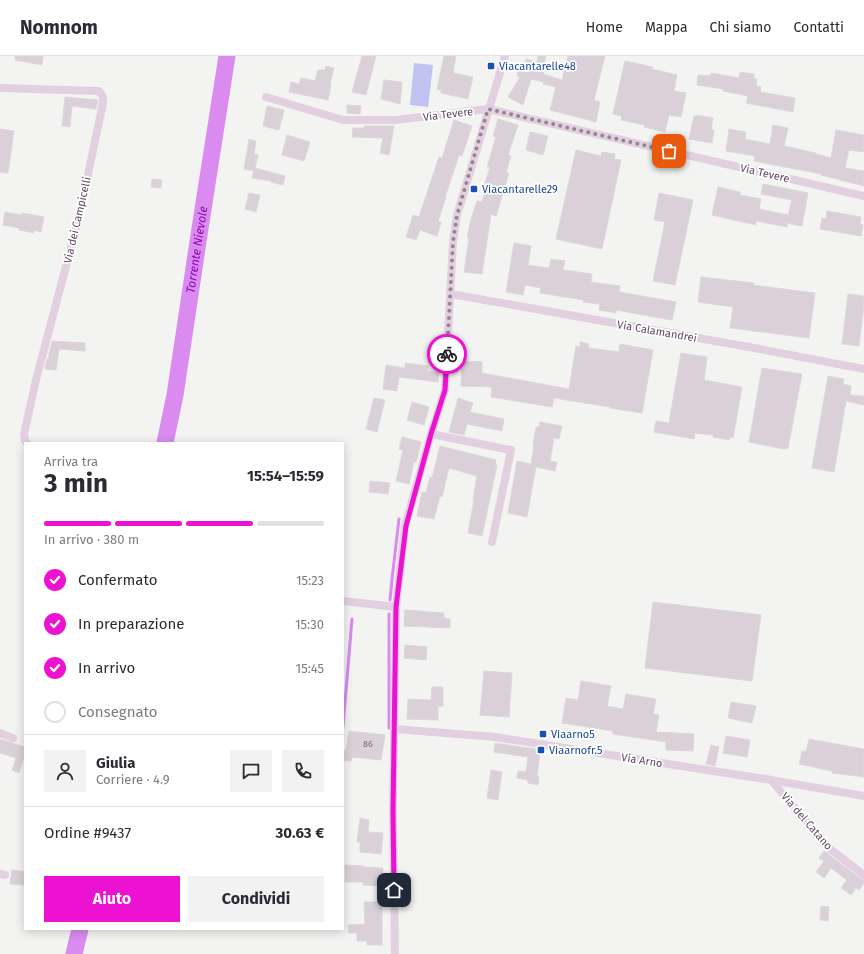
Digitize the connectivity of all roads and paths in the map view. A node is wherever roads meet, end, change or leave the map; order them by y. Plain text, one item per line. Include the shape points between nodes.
1 (505, 56) edge
2 (0, 88) edge
3 (266, 97) dead end
4 (488, 109) junction
5 (864, 196) edge
6 (451, 294) junction
7 (864, 369) edge
8 (431, 434) junction
9 (26, 442) edge
10 (492, 542) dead end
11 (344, 601) edge
12 (396, 607) junction
13 (395, 730) junction
14 (0, 733) edge
15 (13, 738) dead end
16 (771, 780) junction
17 (864, 796) edge
18 (864, 876) edge
19 (394, 954) edge

1 - 4 street
2 - 9 street, Via dei Campicelli via 98,91 103,97 79,217 36,380 24,434
3 - 4 street, Via Tevere via 344,120 396,120
4 - 5 street, Via Tevere
4 - 6 street via 457,215
6 - 7 street, Via Calamandrei
6 - 8 street via 445,390
8 - 10 street via 511,450
8 - 12 street via 406,526
11 - 12 street
12 - 13 street
13 - 16 street, Via Arno via 495,737
13 - 19 street
14 - 15 street
16 - 17 street, Via Arno
16 - 18 street, Via del Catano via 830,849

